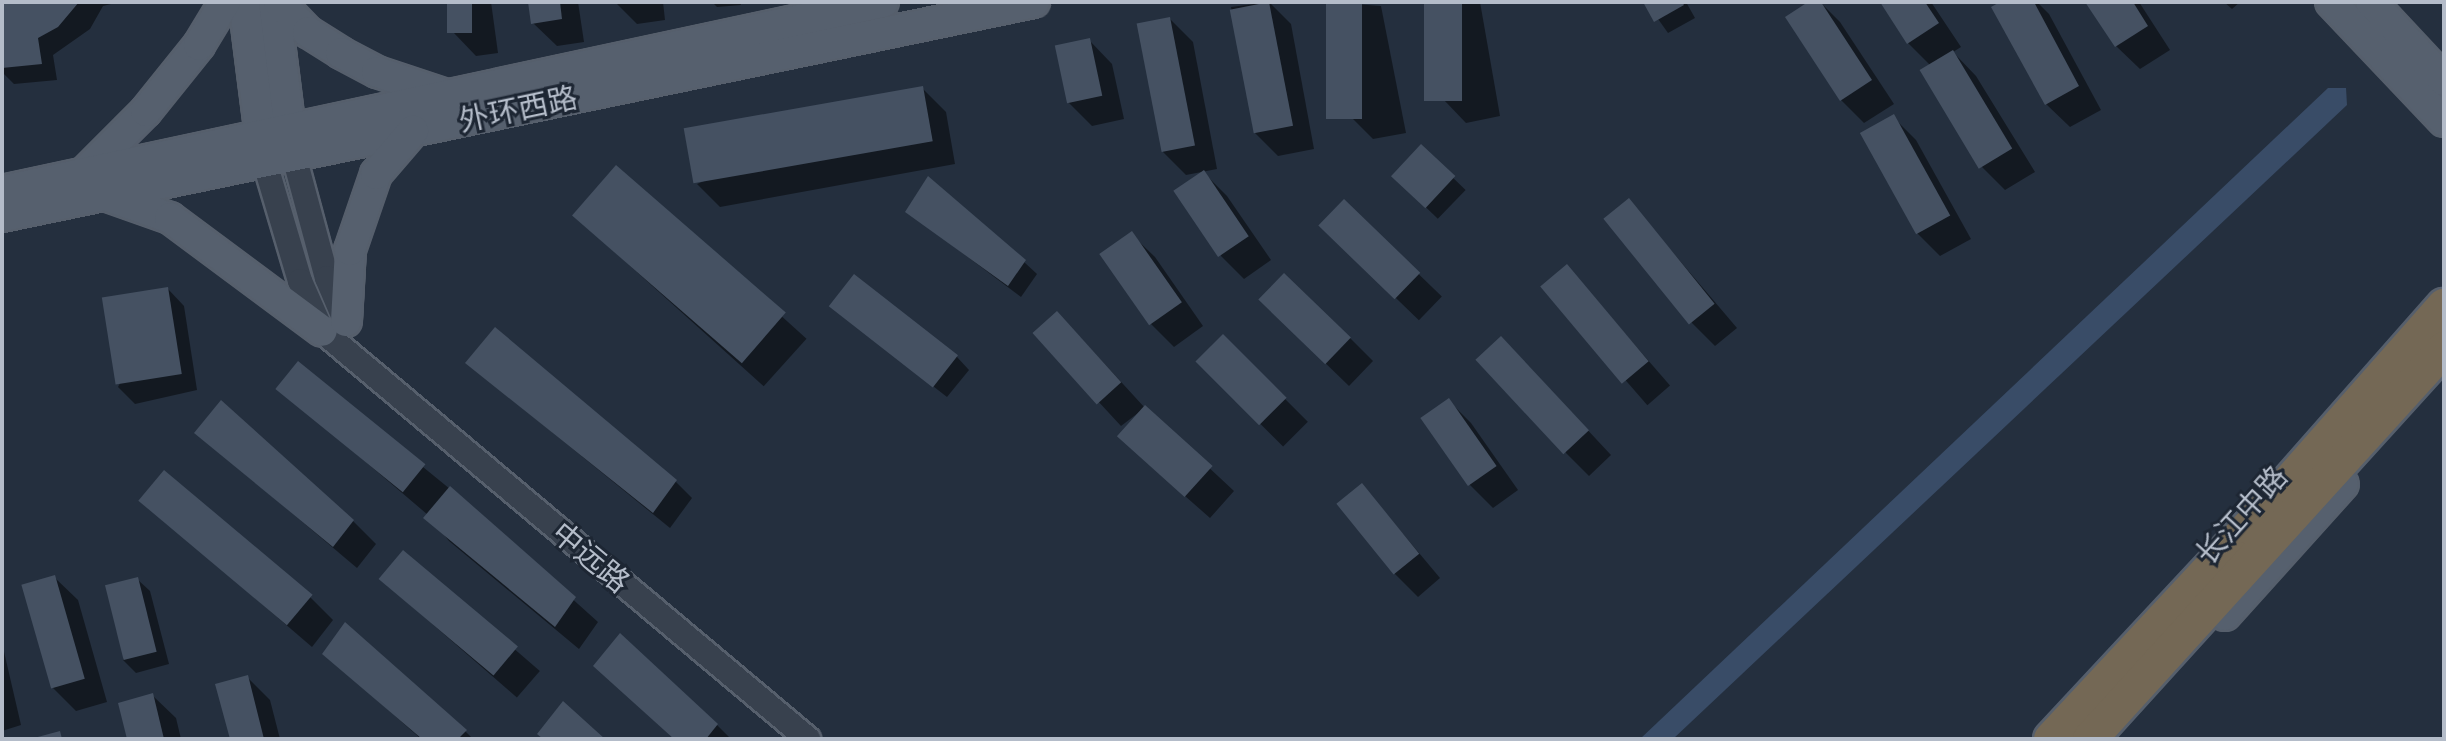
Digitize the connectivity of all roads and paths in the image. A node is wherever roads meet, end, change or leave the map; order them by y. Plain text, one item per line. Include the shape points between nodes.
1 (225, 2) edge
2 (244, 2) edge
3 (276, 2) edge
4 (883, 2) edge
5 (1034, 2) edge
6 (2331, 2) edge
7 (2371, 2) edge
8 (2444, 80) edge
9 (447, 95) junction
10 (2444, 121) edge
11 (413, 131) junction
12 (277, 145) junction
13 (93, 184) junction
14 (2, 191) edge
15 (2, 216) edge
16 (2444, 286) edge
17 (2444, 306) edge
18 (334, 326) junction
19 (2444, 349) edge
20 (2444, 371) edge
21 (808, 739) edge
22 (2032, 739) edge
23 (2051, 739) edge
24 (2090, 739) edge
25 (2109, 739) edge

1 - 13 main road via 199,45
2 - 12 main road
3 - 9 main road via 341,53 377,72
3 - 12 main road
4 - 9 main road, 外环西路
5 - 11 main road, 外环西路
6 - 10 main road
7 - 8 main road
9 - 12 main road, 外环西路
11 - 12 main road, 外环西路
11 - 18 main road via 376,174 350,250
12 - 13 main road, 外环西路
12 - 18 street, 中远路 via 300,281
13 - 14 main road, 外环西路
13 - 15 main road, 外环西路
13 - 18 main road via 170,218
16 - 22 main road, 长江中路 via 2241,517
17 - 23 highway, 长江中路 via 2260,516
18 - 21 street, 中远路 via 374,375
19 - 24 highway, 长江中路
20 - 25 main road, 长江中路

